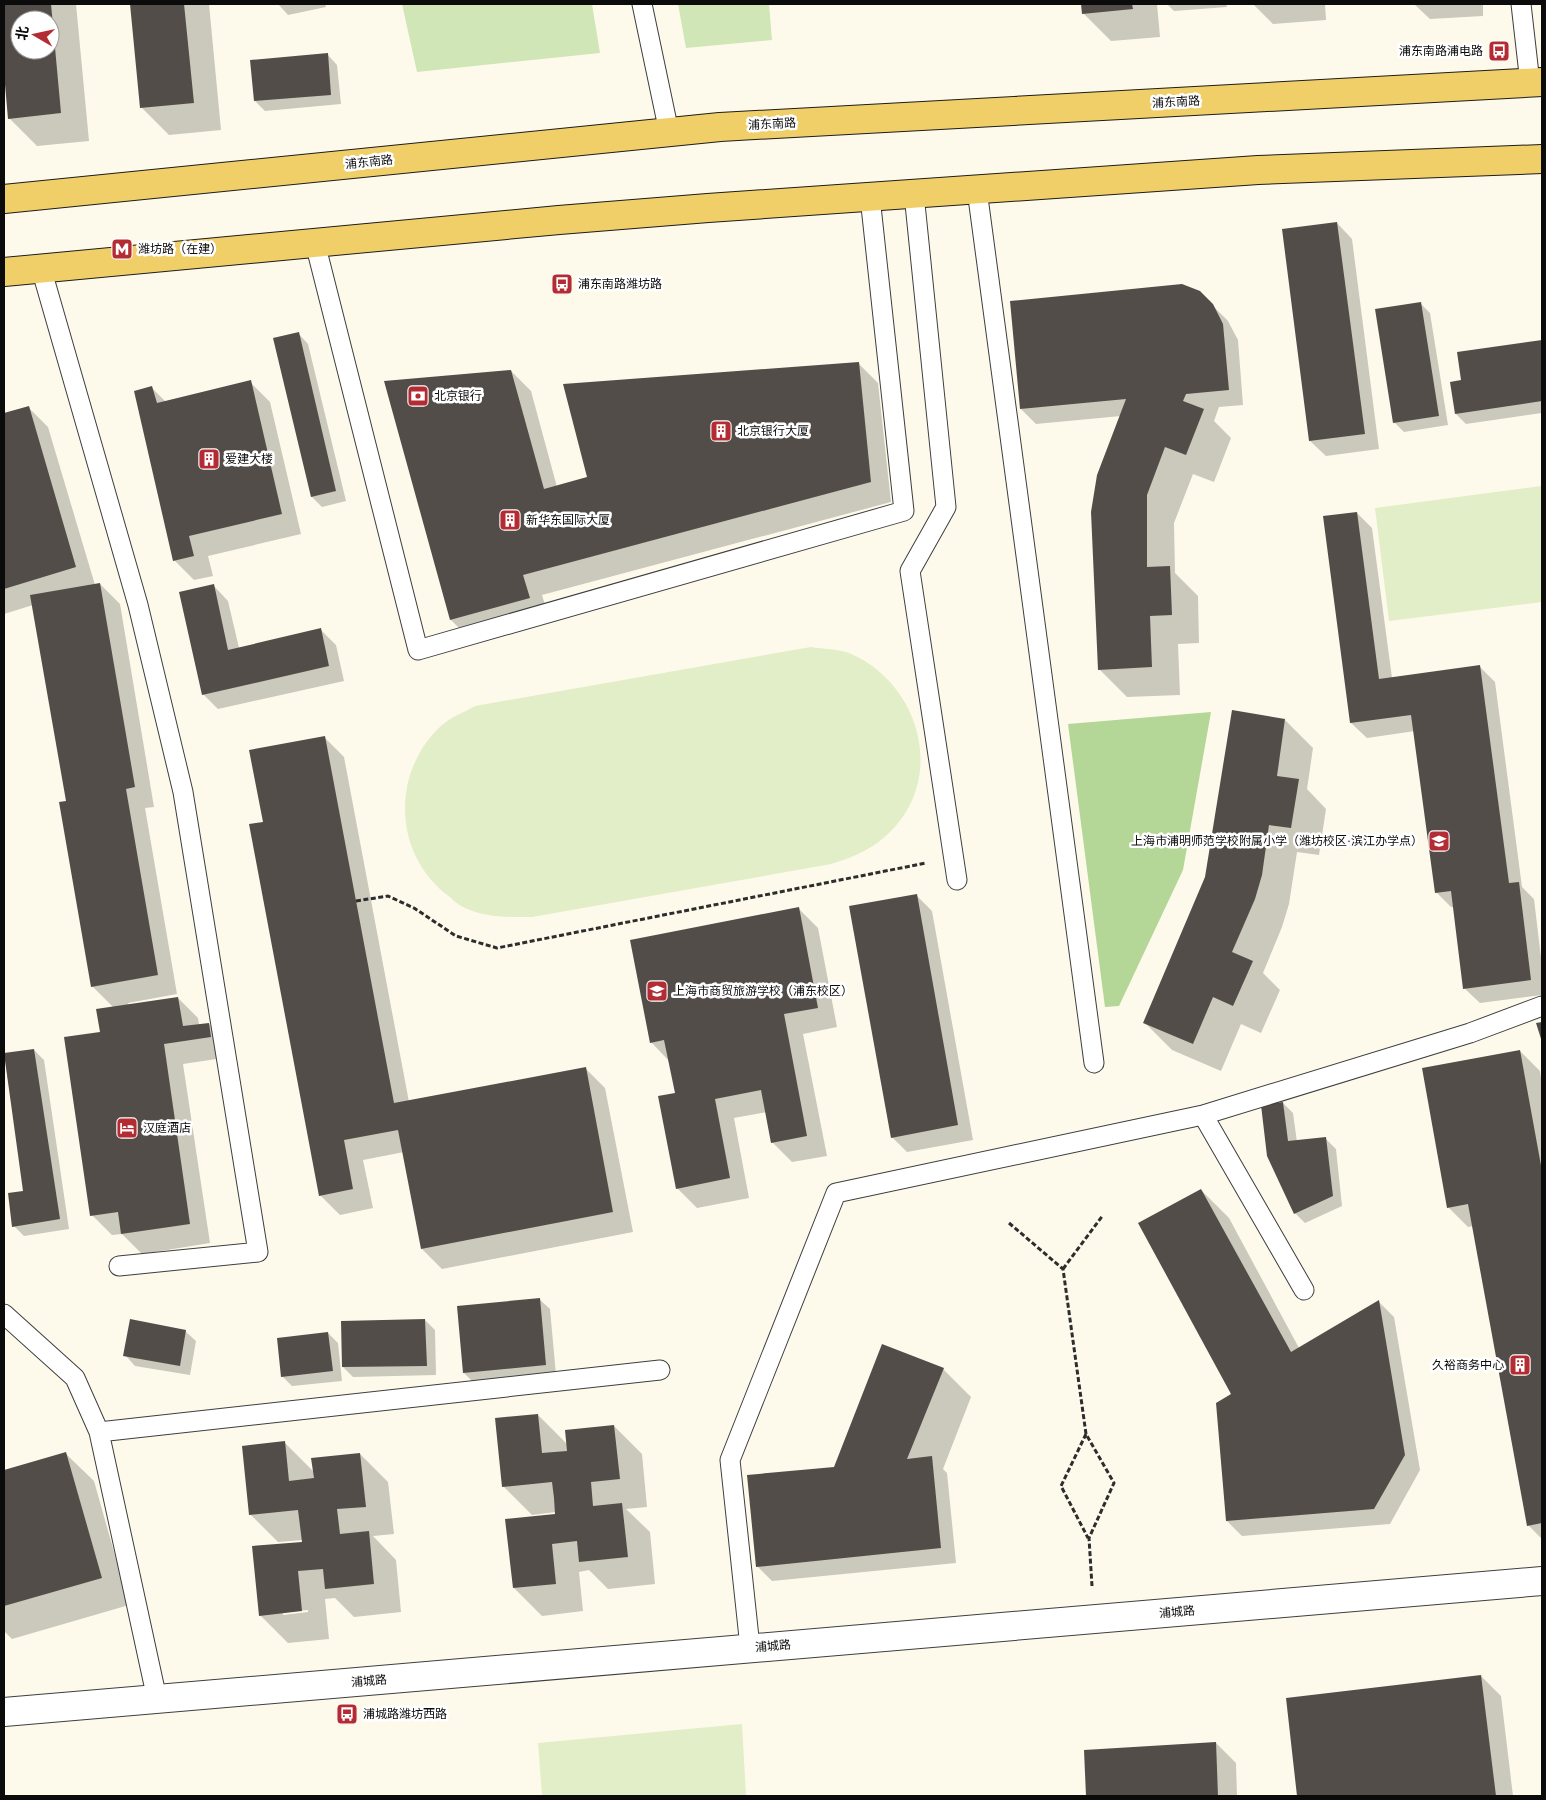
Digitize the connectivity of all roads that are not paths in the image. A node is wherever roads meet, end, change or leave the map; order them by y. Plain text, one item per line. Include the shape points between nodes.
1 (642, 4) edge
2 (1521, 4) edge
3 (1536, 82) edge
4 (669, 132) junction
5 (1542, 160) edge
6 (977, 190) junction
7 (914, 194) junction
8 (870, 197) junction
9 (4, 199) edge
10 (315, 243) junction
11 (40, 268) junction
12 (4, 272) edge
13 (957, 880) dead end
14 (1542, 1006) edge
15 (1094, 1063) dead end
16 (1202, 1115) junction
17 (119, 1266) dead end
18 (1304, 1290) dead end
19 (4, 1314) edge
20 (660, 1370) dead end
21 (99, 1432) junction
22 (1542, 1581) edge
23 (750, 1647) junction
24 (157, 1699) junction
25 (4, 1712) edge

1 - 4 lane
2 - 3 lane
3 - 4 main road, 浦东南路
4 - 9 main road, 浦东南路
5 - 6 main road via 1258,170
6 - 7 main road
6 - 15 lane
7 - 8 main road
7 - 13 lane via 946,507 910,571
8 - 10 main road via 559,220
8 - 10 lane via 904,511 418,650
10 - 11 main road
11 - 12 main road
11 - 17 lane via 138,605 183,792 258,1252
14 - 16 lane via 1470,1033
16 - 18 lane
16 - 23 lane via 836,1193 730,1460
19 - 21 lane via 75,1378
20 - 21 lane
21 - 24 lane
22 - 23 street, 浦城路
23 - 24 street, 浦城路
24 - 25 street, 浦城路

